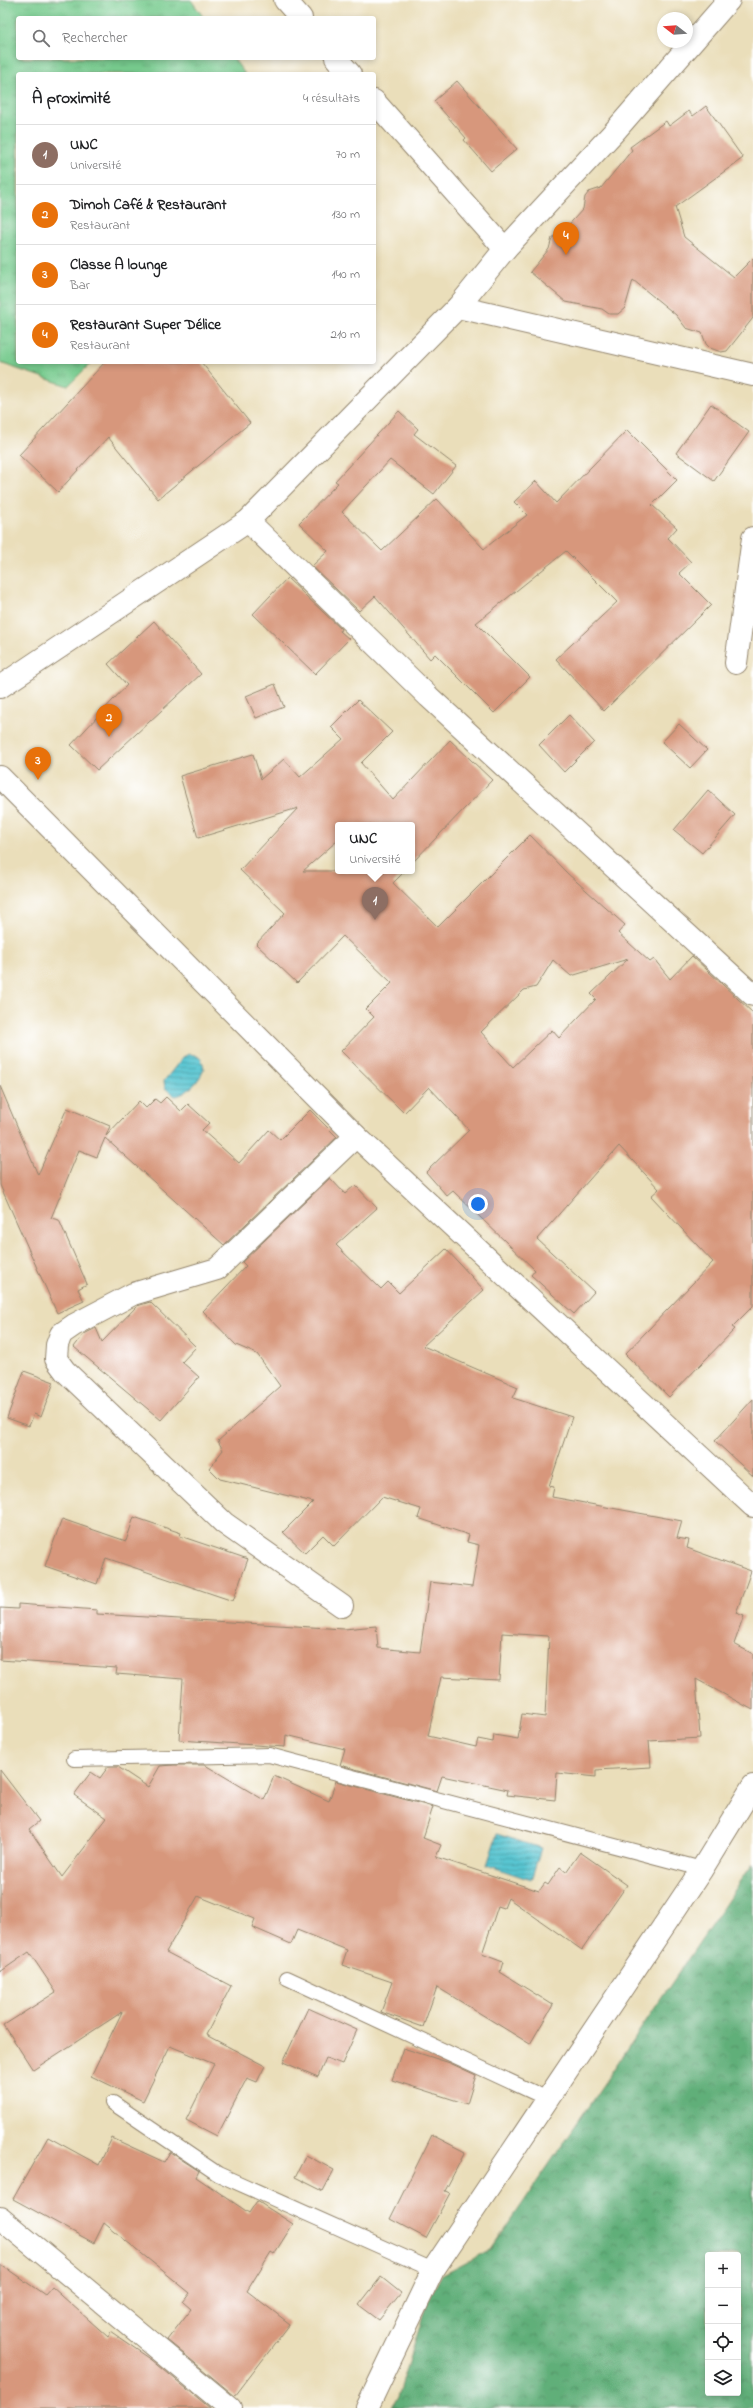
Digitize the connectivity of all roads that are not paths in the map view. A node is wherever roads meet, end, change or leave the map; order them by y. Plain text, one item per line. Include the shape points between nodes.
1 (285, 0) edge
2 (729, 0) edge
3 (299, 16) edge
4 (338, 60) edge
5 (348, 72) edge
6 (376, 103) edge
7 (505, 249) junction
8 (458, 307) junction
9 (753, 375) edge
10 (248, 521) junction
11 (753, 538) edge
12 (736, 663) dead end
13 (0, 687) edge
14 (0, 777) edge
15 (753, 995) edge
16 (356, 1136) junction
17 (753, 1506) edge
18 (342, 1606) dead end
19 (74, 1759) dead end
20 (753, 1786) edge
21 (702, 1869) junction
22 (287, 1978) dead end
23 (548, 2099) junction
24 (113, 2103) dead end
25 (0, 2218) edge
26 (434, 2270) junction
27 (230, 2408) edge
28 (367, 2408) edge

1 - 3 street
2 - 7 street via 619,126
4 - 5 street
6 - 7 street
7 - 8 street
8 - 9 street
8 - 10 street
10 - 13 street
10 - 15 street via 429,697
11 - 12 street
14 - 16 street
16 - 17 street
16 - 18 street via 217,1269 133,1294 74,1325 61,1334 56,1358 65,1371 224,1523
19 - 21 lane via 269,1755 463,1804
20 - 21 street
21 - 23 street
22 - 23 lane
23 - 26 street
24 - 26 lane via 218,2174
25 - 27 street
26 - 28 street

